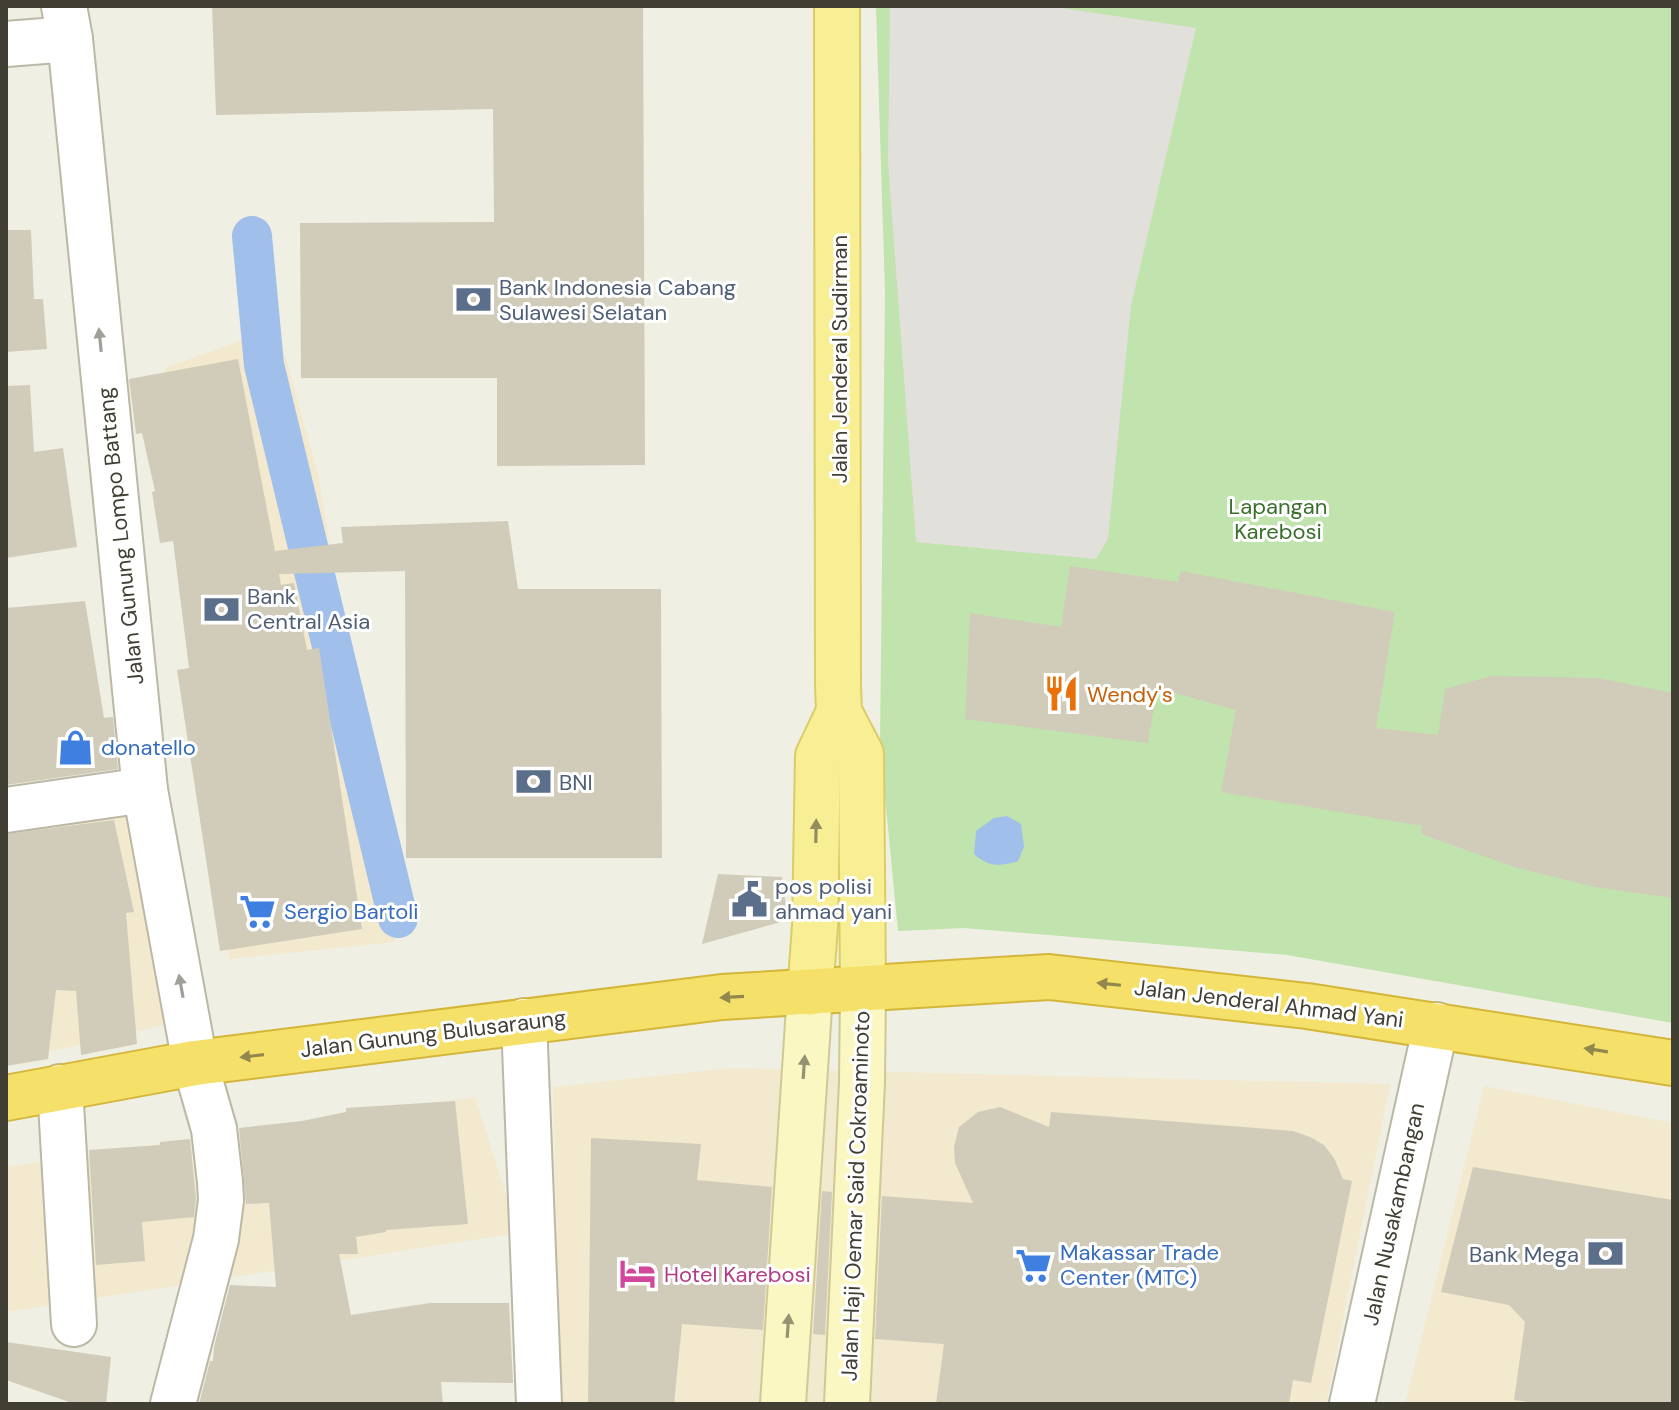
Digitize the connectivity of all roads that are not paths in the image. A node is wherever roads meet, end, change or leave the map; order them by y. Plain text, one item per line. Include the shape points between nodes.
1 (837, 6) edge
2 (67, 23) edge
3 (6, 44) edge
4 (839, 712) junction
5 (145, 790) junction
6 (6, 810) edge
7 (863, 988) junction
8 (810, 993) junction
9 (524, 1021) junction
10 (1436, 1025) junction
11 (195, 1063) junction
12 (1673, 1063) edge
13 (60, 1087) junction
14 (6, 1098) edge
15 (74, 1324) dead end
16 (173, 1404) edge
17 (539, 1404) edge
18 (783, 1404) edge
19 (847, 1404) edge
20 (1352, 1404) edge

1 - 4 main road, Jalan Jenderal Sudirman
2 - 3 street
5 -> 2 street, Jalan Gunung Lompo Battang
4 - 7 main road, Jalan Jenderal Sudirman via 861,754
8 -> 4 main road, Jalan Jenderal Sudirman via 818,756
5 - 6 street
11 -> 5 street, Jalan Gunung Lompo Battang
7 - 8 highway, Jalan Gunung Bulusaraung
10 -> 7 highway, Jalan Jenderal Ahmad Yani via 1049,977
7 - 19 main road, Jalan Haji Oemar Said Cokroaminoto
8 -> 9 highway, Jalan Gunung Bulusaraung via 722,997
18 -> 8 main road
9 -> 11 highway, Jalan Gunung Bulusaraung
9 - 17 street
12 -> 10 highway, Jalan Jenderal Ahmad Yani
10 - 20 street, Jalan Nusakambangan
11 - 13 highway, Jalan Gunung Bulusaraung
11 - 16 street, Jalan Gunung Lompo Battang via 214,1129 221,1200 216,1239
13 - 14 highway, Jalan Gunung Bulusaraung
13 - 15 street

